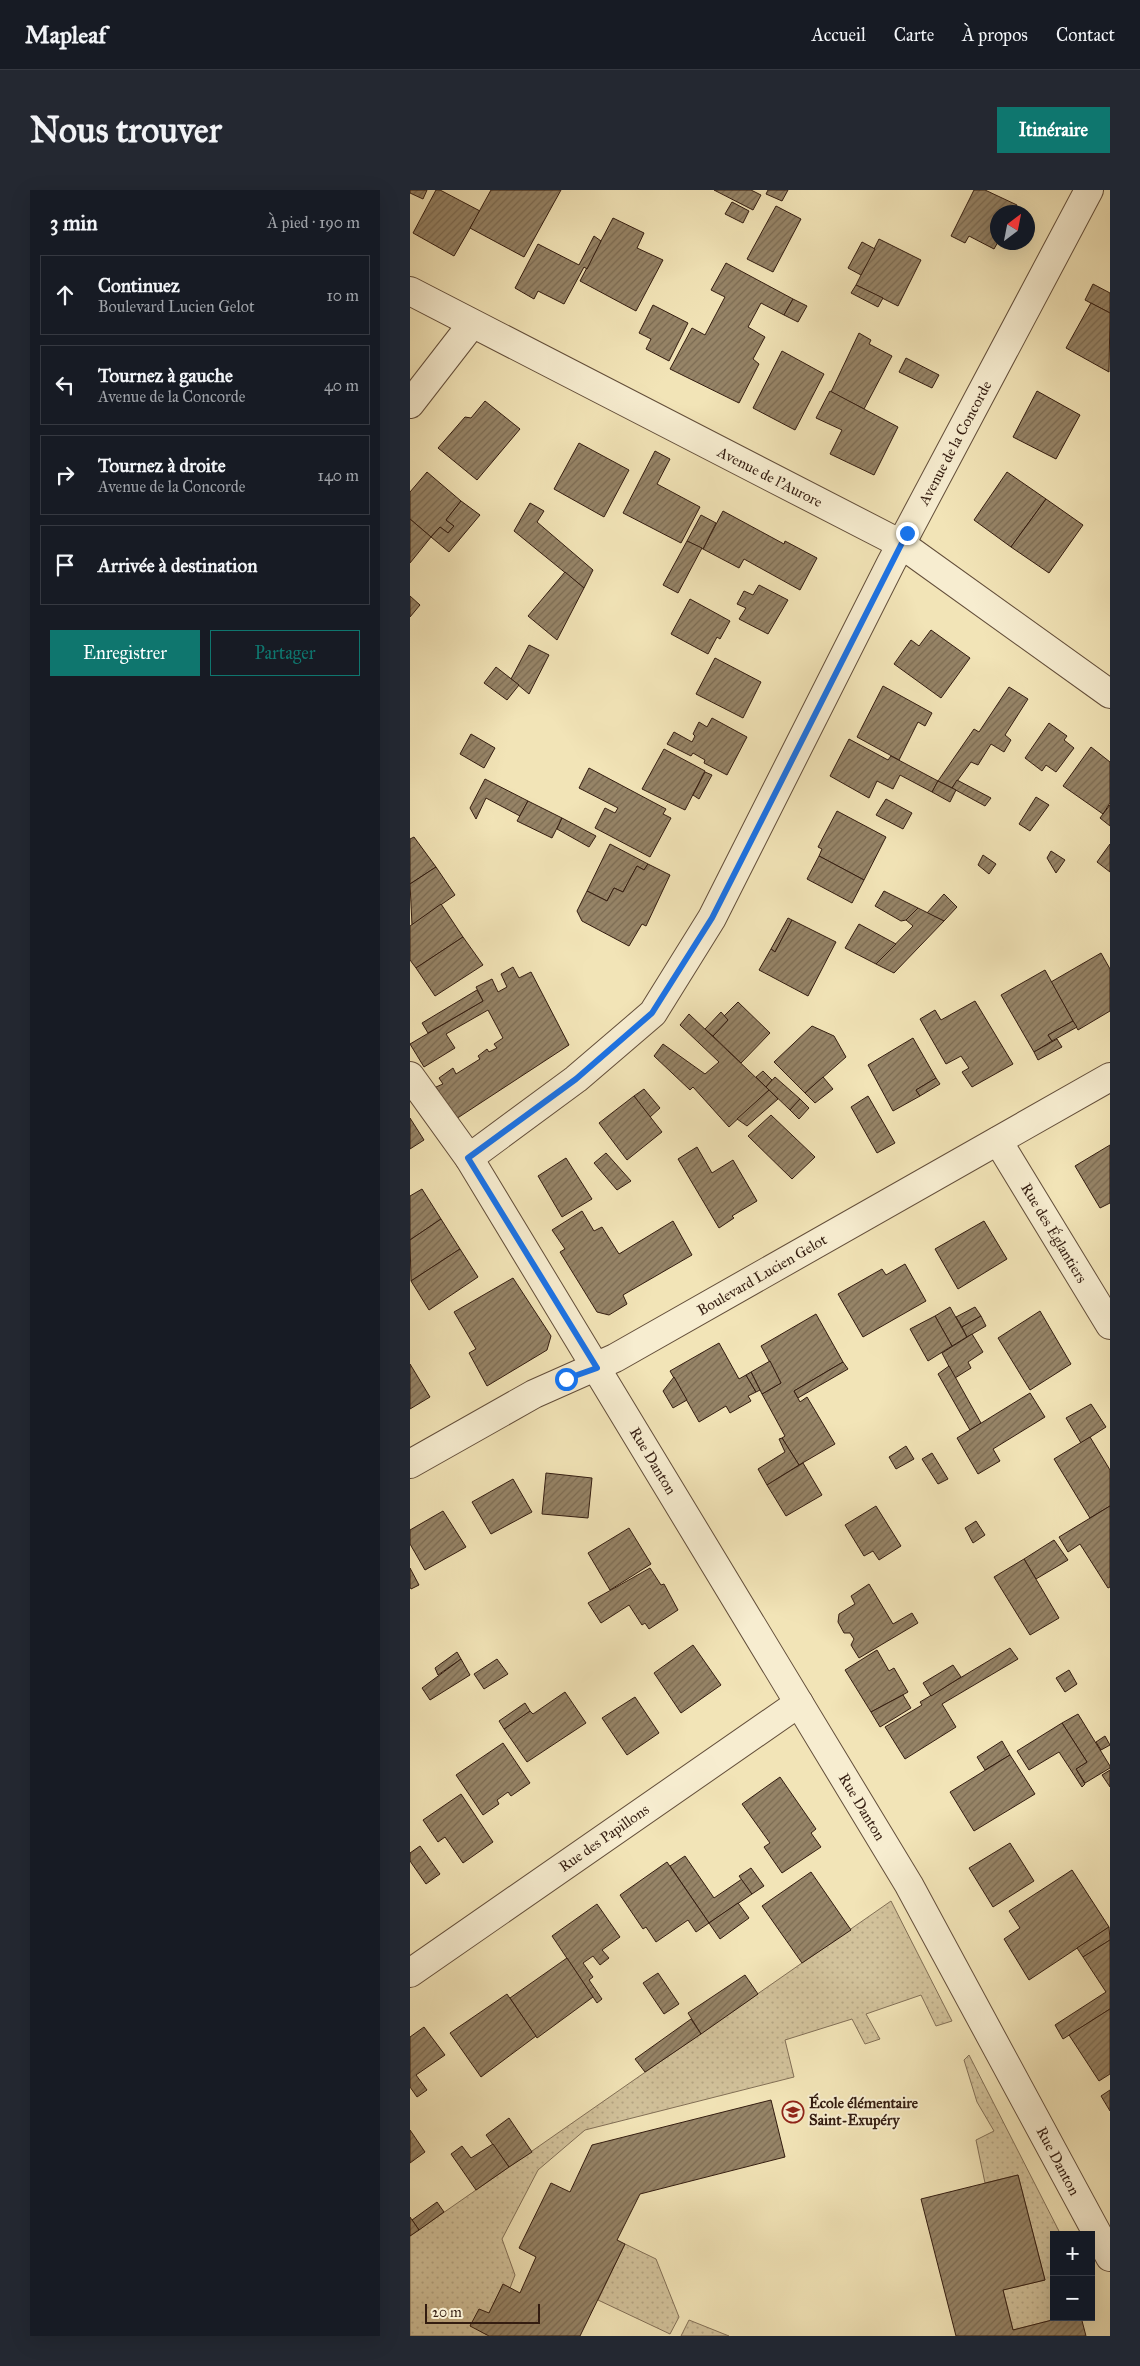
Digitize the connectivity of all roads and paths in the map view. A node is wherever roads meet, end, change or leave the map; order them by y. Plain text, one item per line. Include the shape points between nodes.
1 (1089, 190) edge
2 (410, 291) edge
3 (472, 324) junction
4 (410, 404) edge
5 (901, 544) junction
6 (1110, 694) edge
7 (410, 1076) edge
8 (1110, 1077) edge
9 (998, 1141) junction
10 (468, 1158) junction
11 (1110, 1325) edge
12 (597, 1368) junction
13 (410, 1464) edge
14 (799, 1703) junction
15 (410, 1973) edge
16 (1110, 2257) edge

1 - 5 street, Avenue de la Concorde
2 - 3 street, Avenue de l'Aurore
3 - 4 street
3 - 5 street, Avenue de l'Aurore
5 - 6 street, Avenue de l'Aurore
5 - 10 street, Avenue de la Concorde via 712,918 652,1013 576,1079
7 - 10 street
8 - 9 street, Boulevard Lucien Gelot
9 - 11 street, Rue des Églantiers
9 - 12 street, Boulevard Lucien Gelot
10 - 12 street
12 - 13 street, Boulevard Lucien Gelot via 534,1394
12 - 14 street, Rue Danton
14 - 15 street, Rue des Papillons
14 - 16 street, Rue Danton via 909,1885

